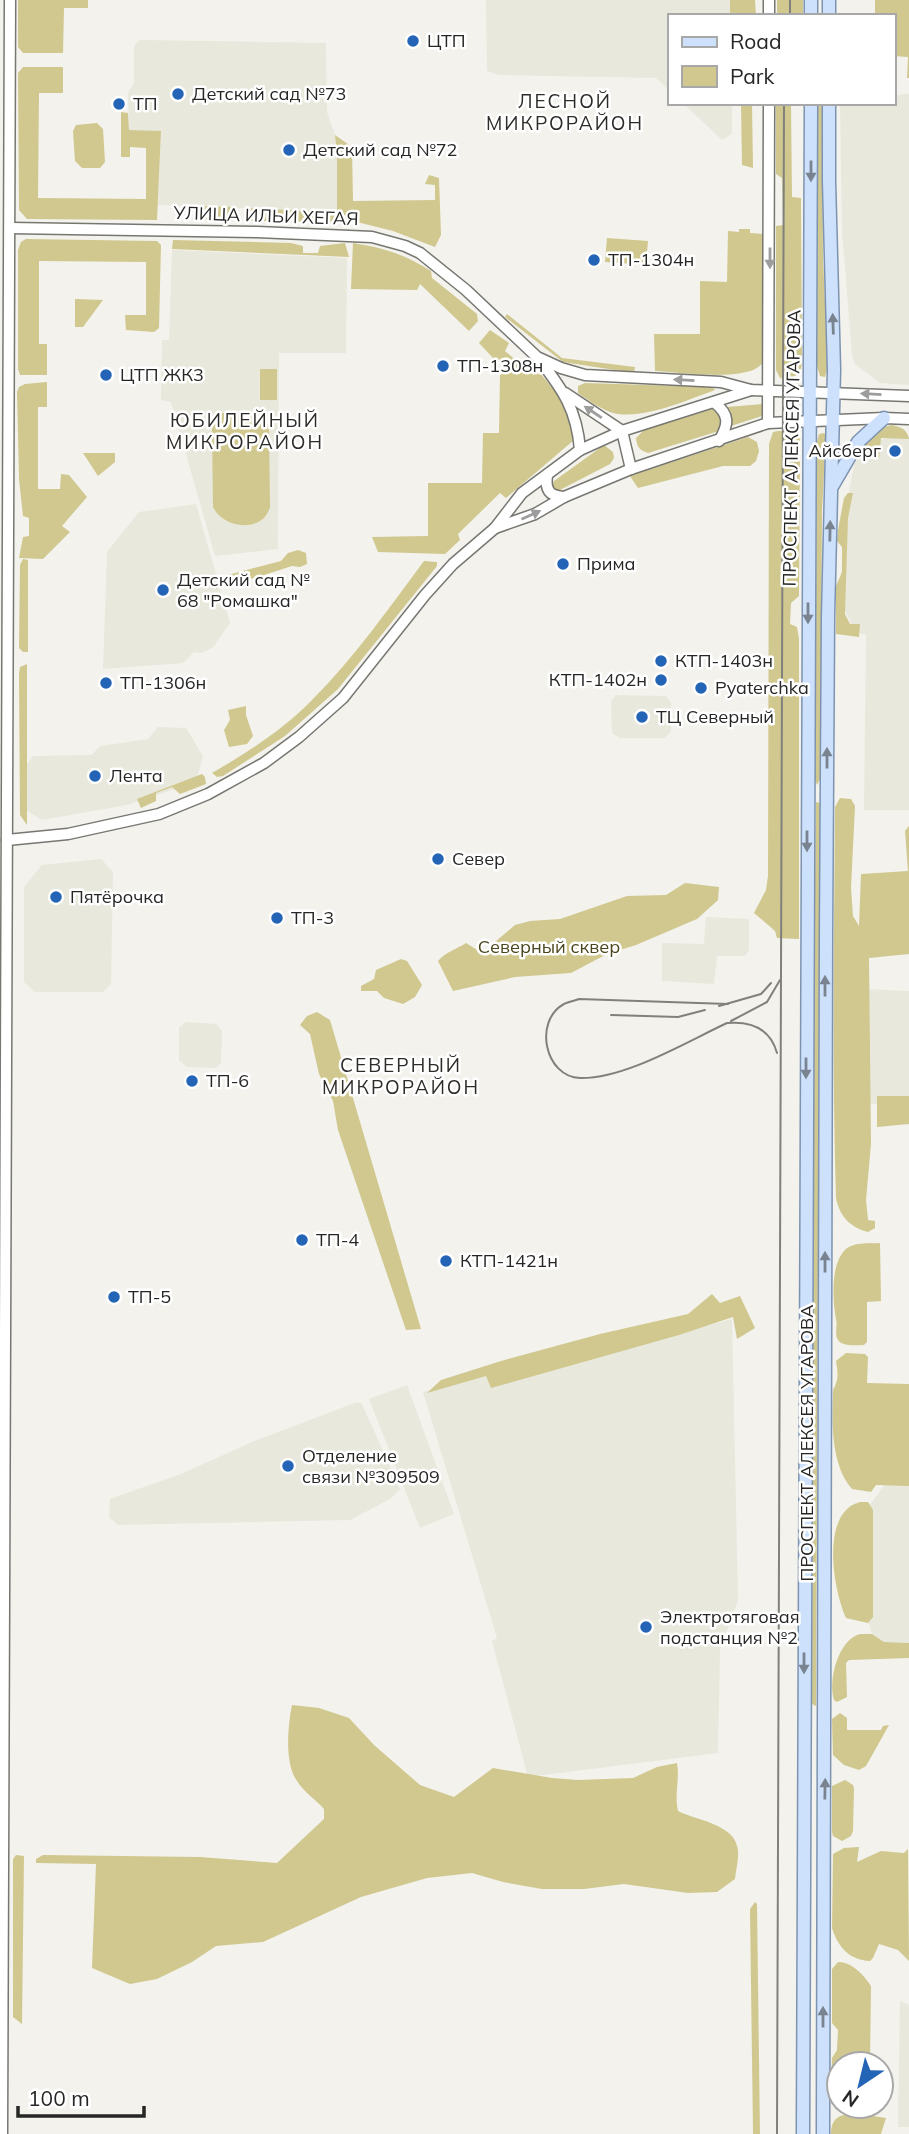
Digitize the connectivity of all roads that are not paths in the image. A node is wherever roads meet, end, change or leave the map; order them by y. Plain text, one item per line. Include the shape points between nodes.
1 (10, 0) edge
2 (769, 105) edge
3 (811, 105) edge
4 (829, 105) edge
5 (9, 228) junction
6 (537, 357) junction
7 (751, 390) junction
8 (769, 391) junction
9 (810, 391) junction
10 (834, 392) junction
11 (565, 393) junction
12 (909, 396) edge
13 (714, 402) junction
14 (884, 418) junction
15 (909, 419) edge
16 (833, 421) junction
17 (809, 422) junction
18 (768, 423) junction
19 (622, 431) junction
20 (719, 441) junction
21 (580, 450) junction
22 (631, 469) junction
23 (547, 475) junction
24 (831, 489) junction
25 (564, 498) junction
26 (495, 528) junction
27 (808, 794) junction
28 (827, 794) junction
29 (7, 840) junction
30 (2, 1537) edge
31 (2, 2134) edge
32 (803, 2134) edge
33 (822, 2134) edge

1 - 5 main road
2 -> 8 main road
3 -> 9 main road, ПРОСПЕКТ АЛЕКСЕЯ УГАРОВА
10 -> 4 main road, ПРОСПЕКТ АЛЕКСЕЯ УГАРОВА
5 - 6 main road, УЛИЦА ИЛЬИ ХЕГАЯ via 350,234 387,240 434,263
5 - 29 main road
7 -> 6 main road, УЛИЦА ИЛЬИ ХЕГАЯ via 721,382 585,375
6 - 11 main road
7 - 8 main road, УЛИЦА ИЛЬИ ХЕГАЯ
7 - 13 main road
8 - 9 main road, УЛИЦА ИЛЬИ ХЕГАЯ
8 - 18 main road
9 - 10 main road, УЛИЦА ИЛЬИ ХЕГАЯ
9 - 17 main road, ПРОСПЕКТ АЛЕКСЕЯ УГАРОВА
12 -> 10 main road, УЛИЦА ИЛЬИ ХЕГАЯ
10 - 16 main road, ПРОСПЕКТ АЛЕКСЕЯ УГАРОВА
19 -> 11 main road
11 - 21 main road via 578,425
13 - 19 main road
13 - 20 main road via 724,410 727,421
14 - 15 main road
14 - 16 main road
14 - 24 main road via 858,442
16 - 17 main road
16 - 24 main road, ПРОСПЕКТ АЛЕКСЕЯ УГАРОВА
17 - 18 main road
17 -> 27 main road, ПРОСПЕКТ АЛЕКСЕЯ УГАРОВА
18 - 20 main road
19 - 21 main road
19 - 22 main road
20 - 22 main road
21 - 23 main road
22 - 25 main road
23 - 25 main road via 548,492
23 - 26 main road via 522,493
28 -> 24 main road, ПРОСПЕКТ АЛЕКСЕЯ УГАРОВА
26 -> 25 main road
26 - 29 main road via 432,587 343,698 264,763 159,814 68,834
27 - 28 main road
27 -> 32 main road, ПРОСПЕКТ АЛЕКСЕЯ УГАРОВА
33 -> 28 main road, ПРОСПЕКТ АЛЕКСЕЯ УГАРОВА
29 - 30 main road
30 - 31 main road

